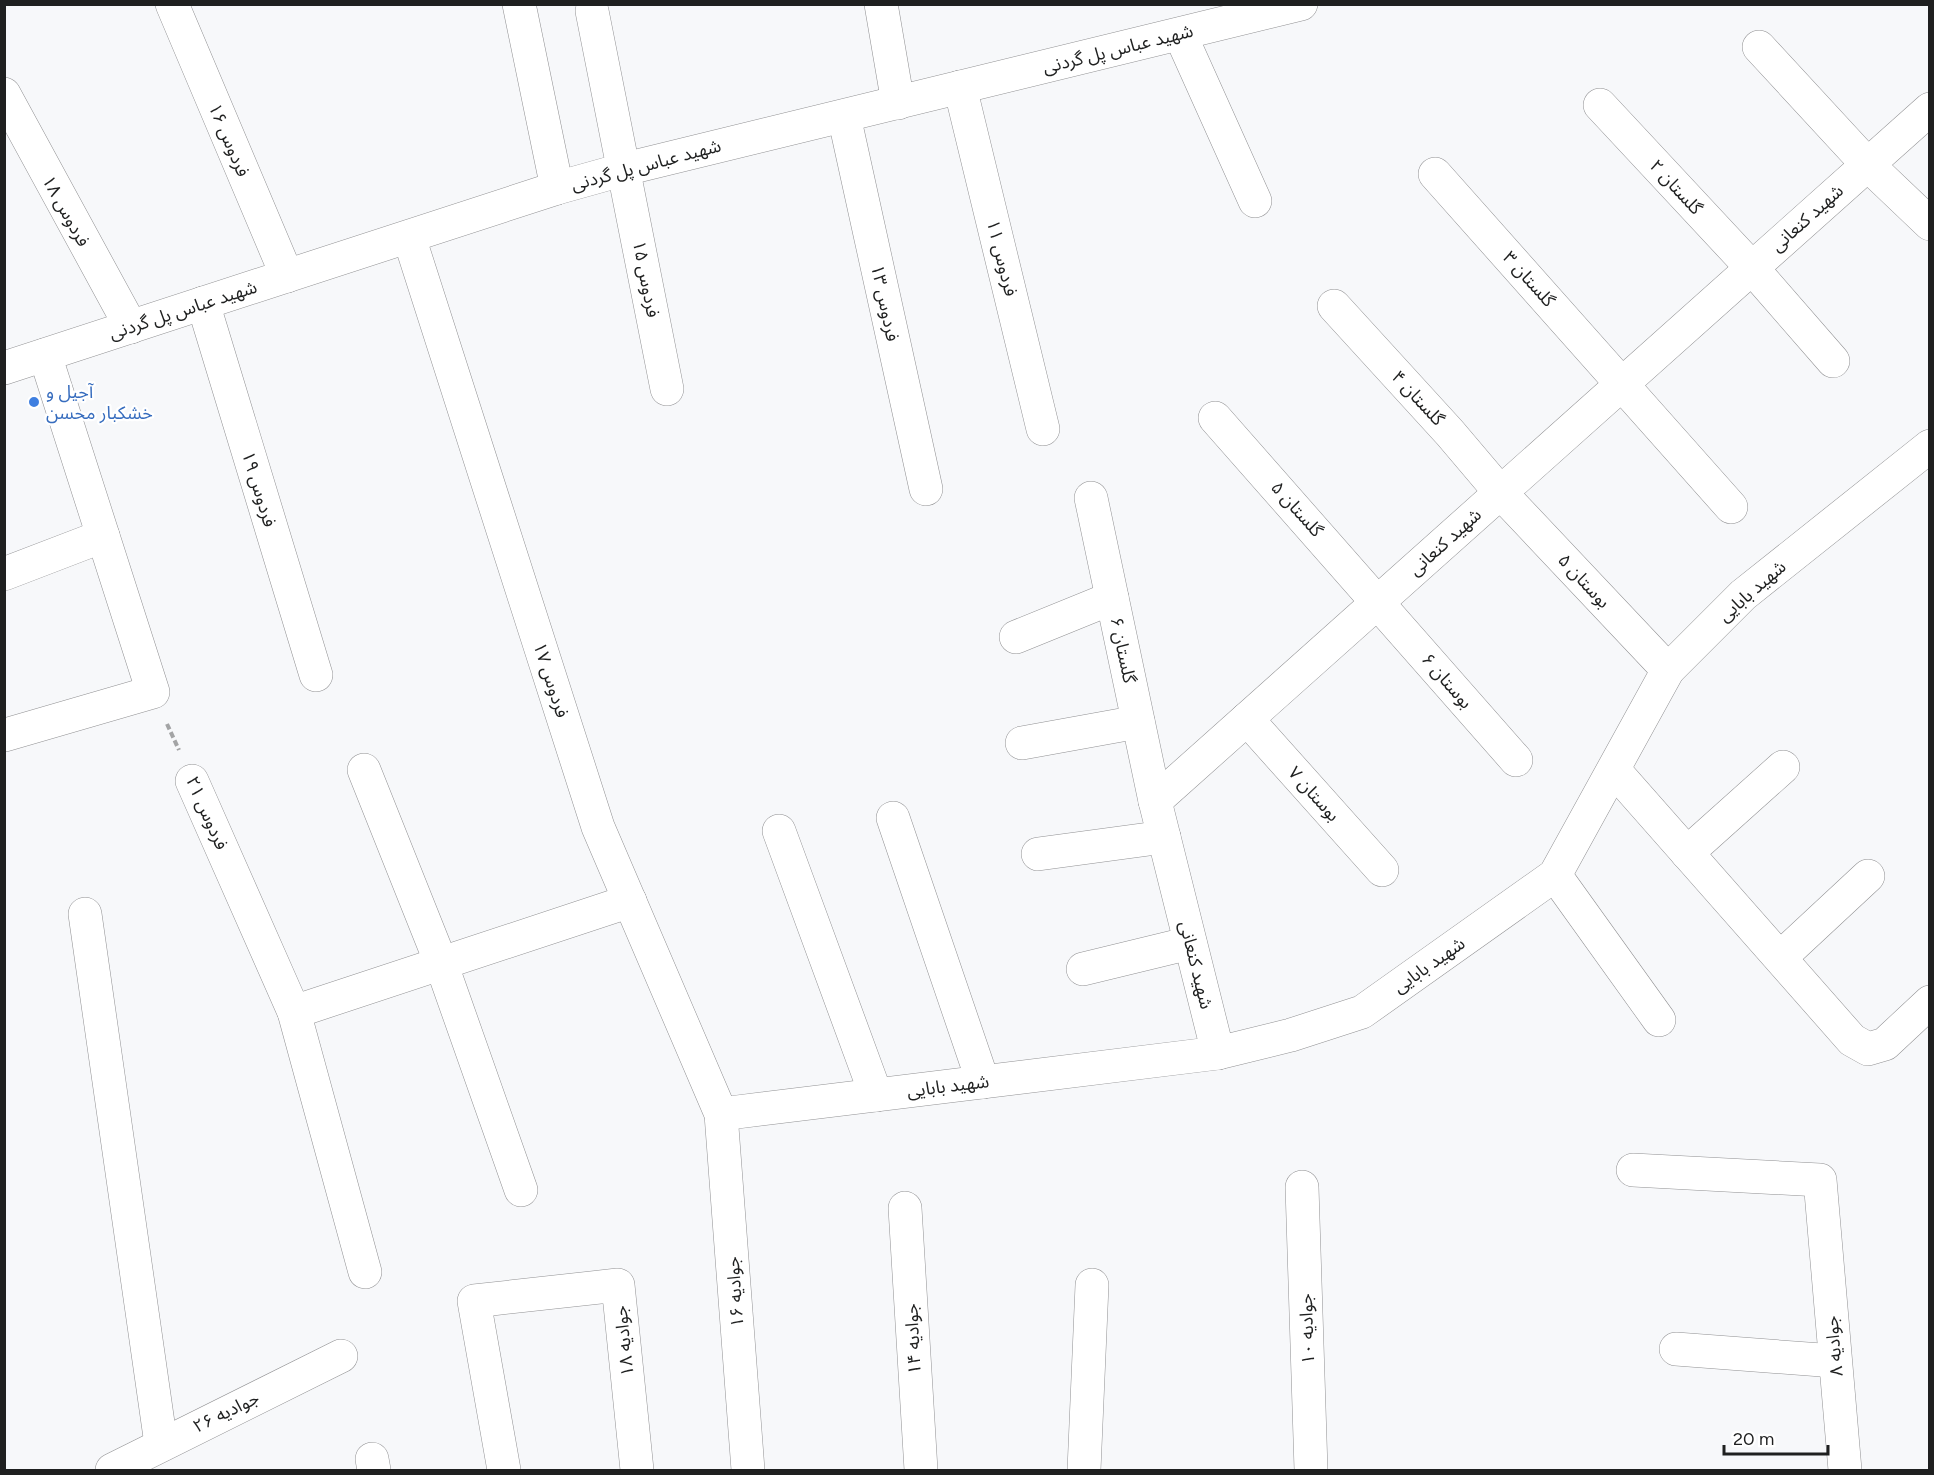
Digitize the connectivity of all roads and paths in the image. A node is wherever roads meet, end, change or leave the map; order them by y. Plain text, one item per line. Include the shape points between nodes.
1 (172, 4) edge
2 (519, 4) edge
3 (881, 4) edge
4 (1300, 4) edge
5 (592, 11) dead end
6 (1227, 13) edge
7 (1180, 34) junction
8 (1759, 47) dead end
9 (960, 87) junction
10 (4, 94) edge
11 (898, 103) junction
12 (1600, 105) dead end
13 (1929, 109) edge
14 (844, 116) junction
15 (1867, 164) junction
16 (625, 169) junction
17 (1435, 174) dead end
18 (557, 188) junction
19 (1255, 201) dead end
20 (1929, 224) edge
21 (409, 237) junction
22 (1752, 268) junction
23 (287, 276) junction
24 (203, 303) junction
25 (1334, 306) dead end
26 (131, 327) junction
27 (45, 355) junction
28 (1833, 361) dead end
29 (4, 368) edge
30 (1623, 383) junction
31 (667, 388) dead end
32 (1215, 418) dead end
33 (1043, 429) dead end
34 (1929, 446) edge
35 (926, 489) dead end
36 (1500, 492) junction
37 (1091, 498) dead end
38 (1731, 507) dead end
39 (103, 536) junction
40 (4, 574) edge
41 (1112, 598) junction
42 (1379, 601) junction
43 (1016, 637) dead end
44 (1668, 670) junction
45 (316, 675) dead end
46 (153, 692) junction
47 (1247, 719) junction
48 (1138, 722) junction
49 (5, 735) edge
50 (1022, 743) dead end
51 (1516, 760) dead end
52 (1783, 767) dead end
53 (364, 770) dead end
54 (1614, 770) junction
55 (192, 781) joint
56 (1155, 801) junction
57 (893, 818) dead end
58 (779, 831) dead end
59 (1164, 837) junction
60 (1687, 853) junction
61 (1038, 854) dead end
62 (1382, 870) dead end
63 (1555, 875) junction
64 (1868, 876) dead end
65 (630, 901) junction
66 (85, 914) dead end
67 (1190, 943) junction
68 (1781, 957) junction
69 (441, 963) junction
70 (1083, 969) dead end
71 (1929, 1002) edge
72 (294, 1012) junction
73 (1659, 1020) dead end
74 (1218, 1053) junction
75 (983, 1082) junction
76 (876, 1095) junction
77 (721, 1114) junction
78 (1633, 1170) dead end
79 (1302, 1187) dead end
80 (521, 1190) dead end
81 (905, 1208) dead end
82 (365, 1272) dead end
83 (1092, 1285) dead end
84 (1676, 1349) dead end
85 (341, 1356) dead end
86 (1835, 1361) junction
87 (161, 1444) junction
88 (112, 1470) edge
89 (504, 1470) edge
90 (637, 1470) edge
91 (748, 1470) edge
92 (921, 1470) edge
93 (1084, 1470) edge
94 (1311, 1470) edge
95 (1845, 1470) edge

1 - 23 street, فردوس ۱۶
2 - 18 street
3 - 11 street
4 - 6 street, شهید عباس پل گردنی
5 - 16 street, فردوس ۱۵
6 - 7 street, شهید عباس پل گردنی
7 - 9 street, شهید عباس پل گردنی
7 - 19 street
8 - 15 street
9 - 11 street, شهید عباس پل گردنی
9 - 33 street, فردوس ۱۱
10 - 26 street, فردوس ۱۸
11 - 14 street, شهید عباس پل گردنی
12 - 22 street, گلستان ۲
13 - 15 street, شهید کنعانی
14 - 16 street, شهید عباس پل گردنی
14 - 35 street, فردوس ۱۳
15 - 20 street
15 - 22 street, شهید کنعانی
16 - 18 street, شهید عباس پل گردنی
16 - 31 street, فردوس ۱۵
17 - 30 street, گلستان ۳
18 - 21 street, شهید عباس پل گردنی
21 - 23 street, شهید عباس پل گردنی
21 - 65 street, فردوس ۱۷ via 598,827
22 - 28 street, گلستان ۲
22 - 30 street, شهید کنعانی
23 - 24 street, شهید عباس پل گردنی
24 - 26 street, شهید عباس پل گردنی
24 - 45 street, فردوس ۱۹
25 - 36 street, گلستان ۴
26 - 27 street, شهید عباس پل گردنی
27 - 29 street, شهید عباس پل گردنی
27 - 39 street
30 - 36 street, شهید کنعانی
30 - 38 street, گلستان ۳ via 1630,396
32 - 42 street, گلستان ۵
34 - 44 street, شهید بابایی via 1743,595
36 - 42 street, شهید کنعانی
36 - 44 street, بوستان ۵
37 - 41 street, گلستان ۶
39 - 40 street
39 - 46 street
41 - 43 street
41 - 48 street, گلستان ۶
42 - 47 street, شهید کنعانی
42 - 51 street, بوستان ۶
44 - 54 street, شهید بابایی
46 - 49 street
46 - 55 path, فردوس ۲۱
47 - 56 street, شهید کنعانی
47 - 62 street, بوستان ۷
48 - 50 street
48 - 56 street, گلستان ۶
52 - 60 street
53 - 69 street
54 - 60 street
54 - 63 street, شهید بابایی
55 - 72 street, فردوس ۲۱
56 - 59 street, شهید کنعانی
57 - 75 street
58 - 76 street
59 - 61 street
59 - 67 street, شهید کنعانی
60 - 68 street
63 - 73 street
63 - 74 street, شهید بابایی via 1362,1012
64 - 68 street
65 - 69 street
65 - 77 street, فردوس ۱۷
66 - 87 street
67 - 70 street
67 - 74 street, شهید کنعانی
68 - 71 street via 1852,1040 1868,1048 1885,1044
69 - 72 street
69 - 80 street
72 - 82 street, فردوس ۲۱
74 - 75 street, شهید بابایی
75 - 76 street, شهید بابایی
76 - 77 street, شهید بابایی
77 - 91 street, جوادیه ۱۶
78 - 86 street, جوادیه ۸ via 1820,1180
79 - 94 street, جوادیه ۱۰
81 - 92 street, جوادیه ۱۴
83 - 93 street
84 - 86 street
85 - 87 street, جوادیه ۲۶
86 - 95 street, جوادیه ۸
87 - 88 street, جوادیه ۲۶
89 - 90 street, جوادیه ۱۸ via 474,1301 618,1285

